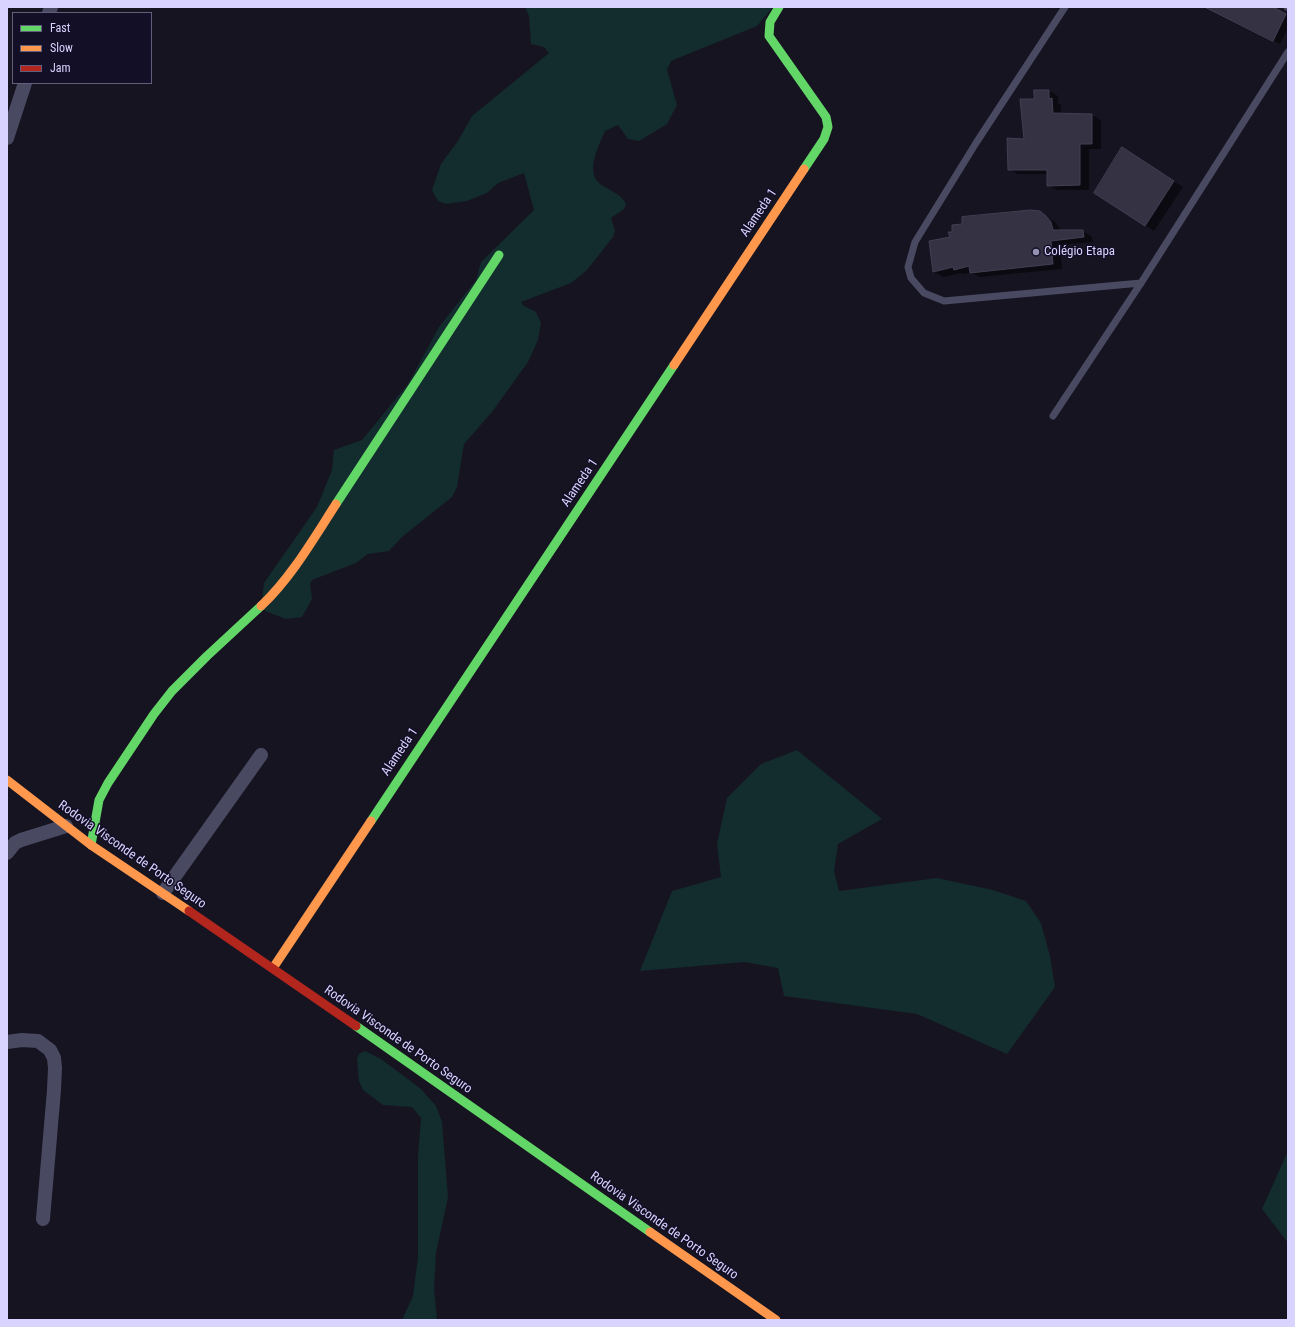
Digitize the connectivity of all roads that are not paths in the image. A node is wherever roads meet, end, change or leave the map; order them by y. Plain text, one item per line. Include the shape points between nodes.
1 (778, 7) edge
2 (1065, 7) edge
3 (1288, 52) edge
4 (25, 84) edge
5 (7, 138) edge
6 (499, 255) dead end
7 (1141, 283) junction
8 (1053, 416) dead end
9 (261, 755) dead end
10 (7, 780) edge
11 (66, 826) junction
12 (91, 845) junction
13 (7, 853) edge
14 (162, 893) junction
15 (272, 968) junction
16 (7, 1042) edge
17 (43, 1219) dead end
18 (776, 1320) edge

1 - 15 street, Alameda 1 via 770,22 769,36 826,117 828,127 824,139
2 - 7 lane via 915,242 908,267 911,278 924,294 944,301
3 - 7 lane
4 - 5 street
6 - 12 street via 296,566 268,600 207,656 154,714 99,800
7 - 8 lane
9 - 14 street
10 - 11 street, Rodovia Visconde de Porto Seguro
11 - 12 street, Rodovia Visconde de Porto Seguro
11 - 13 street via 21,840
12 - 14 street, Rodovia Visconde de Porto Seguro
14 - 15 street, Rodovia Visconde de Porto Seguro
15 - 18 street, Rodovia Visconde de Porto Seguro
16 - 17 street via 38,1041 50,1050 54,1058 54,1090

